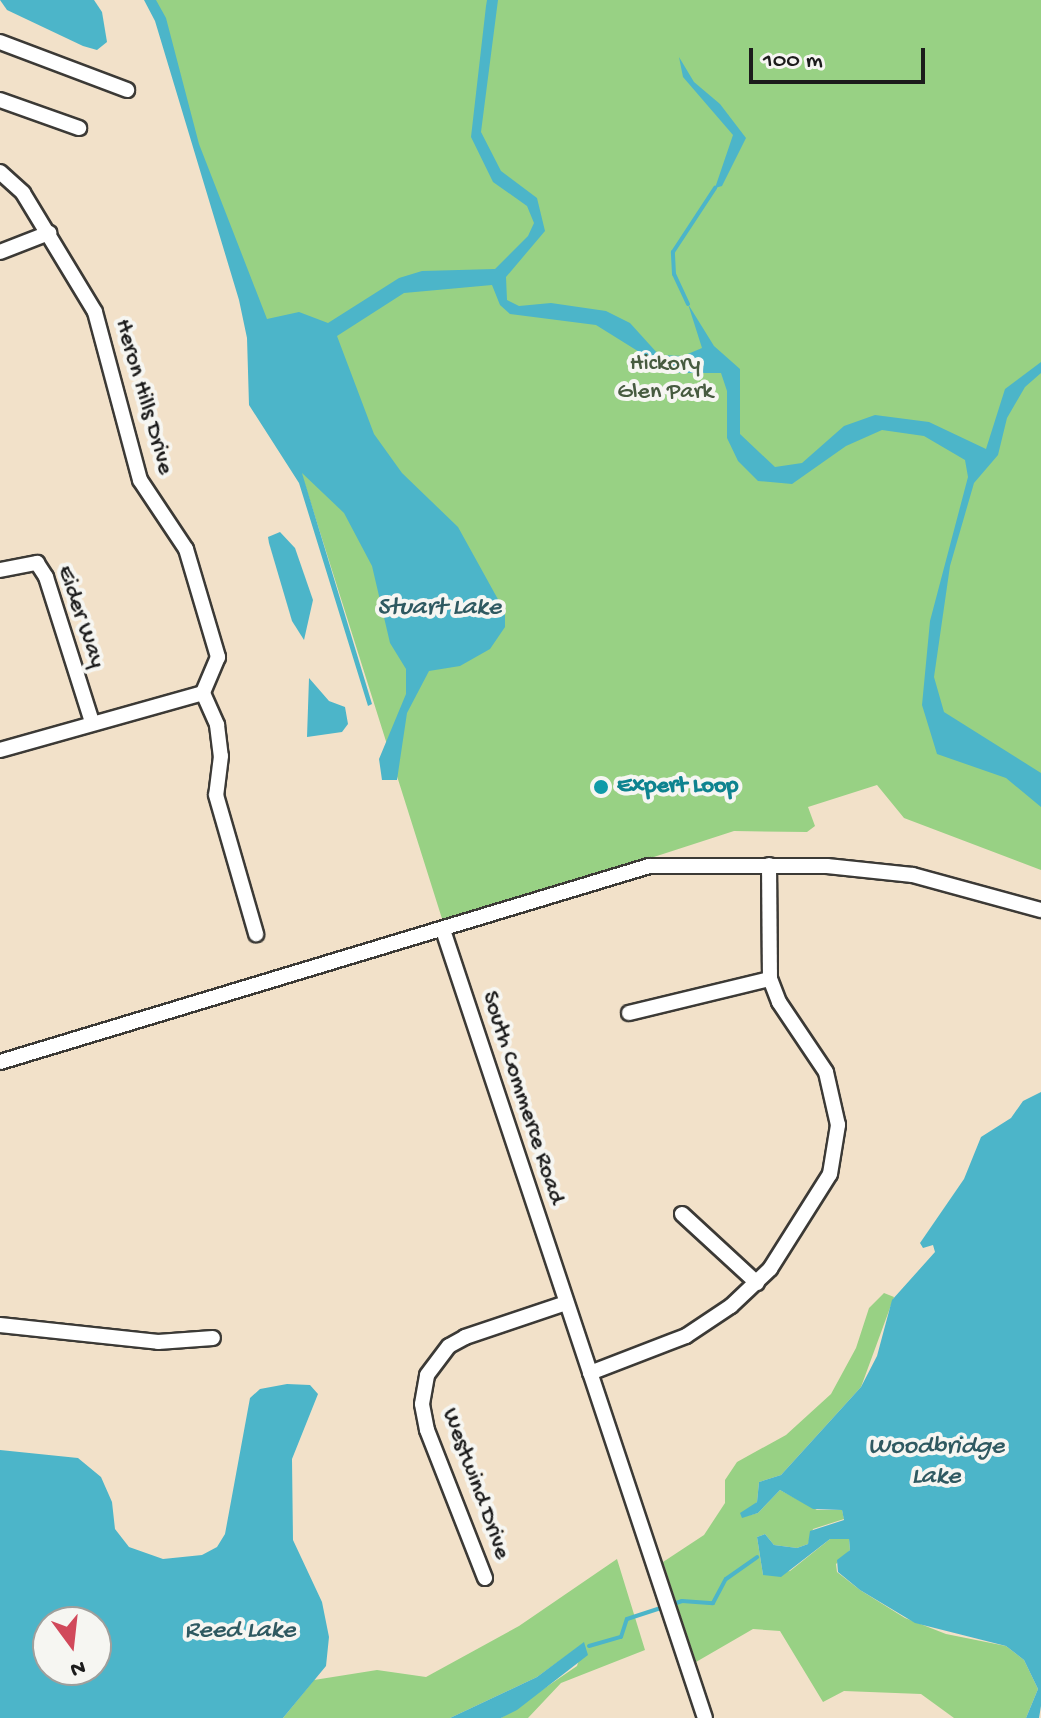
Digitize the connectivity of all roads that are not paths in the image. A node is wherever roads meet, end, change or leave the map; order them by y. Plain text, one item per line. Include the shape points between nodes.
1 (0, 42) edge
2 (127, 90) dead end
3 (0, 100) edge
4 (79, 128) dead end
5 (0, 172) edge
6 (49, 233) junction
7 (0, 252) edge
8 (0, 570) edge
9 (198, 693) junction
10 (92, 722) junction
11 (0, 750) edge
12 (769, 865) junction
13 (1041, 910) edge
14 (443, 930) junction
15 (256, 934) dead end
16 (770, 979) junction
17 (629, 1013) dead end
18 (0, 1062) edge
19 (682, 1214) dead end
20 (757, 1283) junction
21 (566, 1303) junction
22 (0, 1325) edge
23 (213, 1338) dead end
24 (590, 1373) junction
25 (485, 1578) dead end
26 (705, 1718) edge

1 - 2 street
3 - 4 street
5 - 6 street, Heron Hills Drive via 23,193
6 - 7 street
6 - 9 street, Heron Hills Drive via 95,312 140,480 193,568 218,657
8 - 10 street, Eider Way via 37,563 46,577
9 - 10 street
9 - 15 street via 217,725 221,756 216,795
10 - 11 street
12 - 13 street via 913,875
12 - 14 street via 649,866
12 - 16 street
14 - 18 street
14 - 21 street, South Commerce Road
16 - 17 street
16 - 20 street via 779,1002 826,1072 838,1142 823,1190
19 - 20 street
20 - 24 street via 686,1336
21 - 24 street, South Commerce Road
21 - 25 street, Westwind Drive via 465,1337 443,1352 427,1375 422,1404 427,1430
22 - 23 street via 158,1342
24 - 26 street, South Commerce Road

